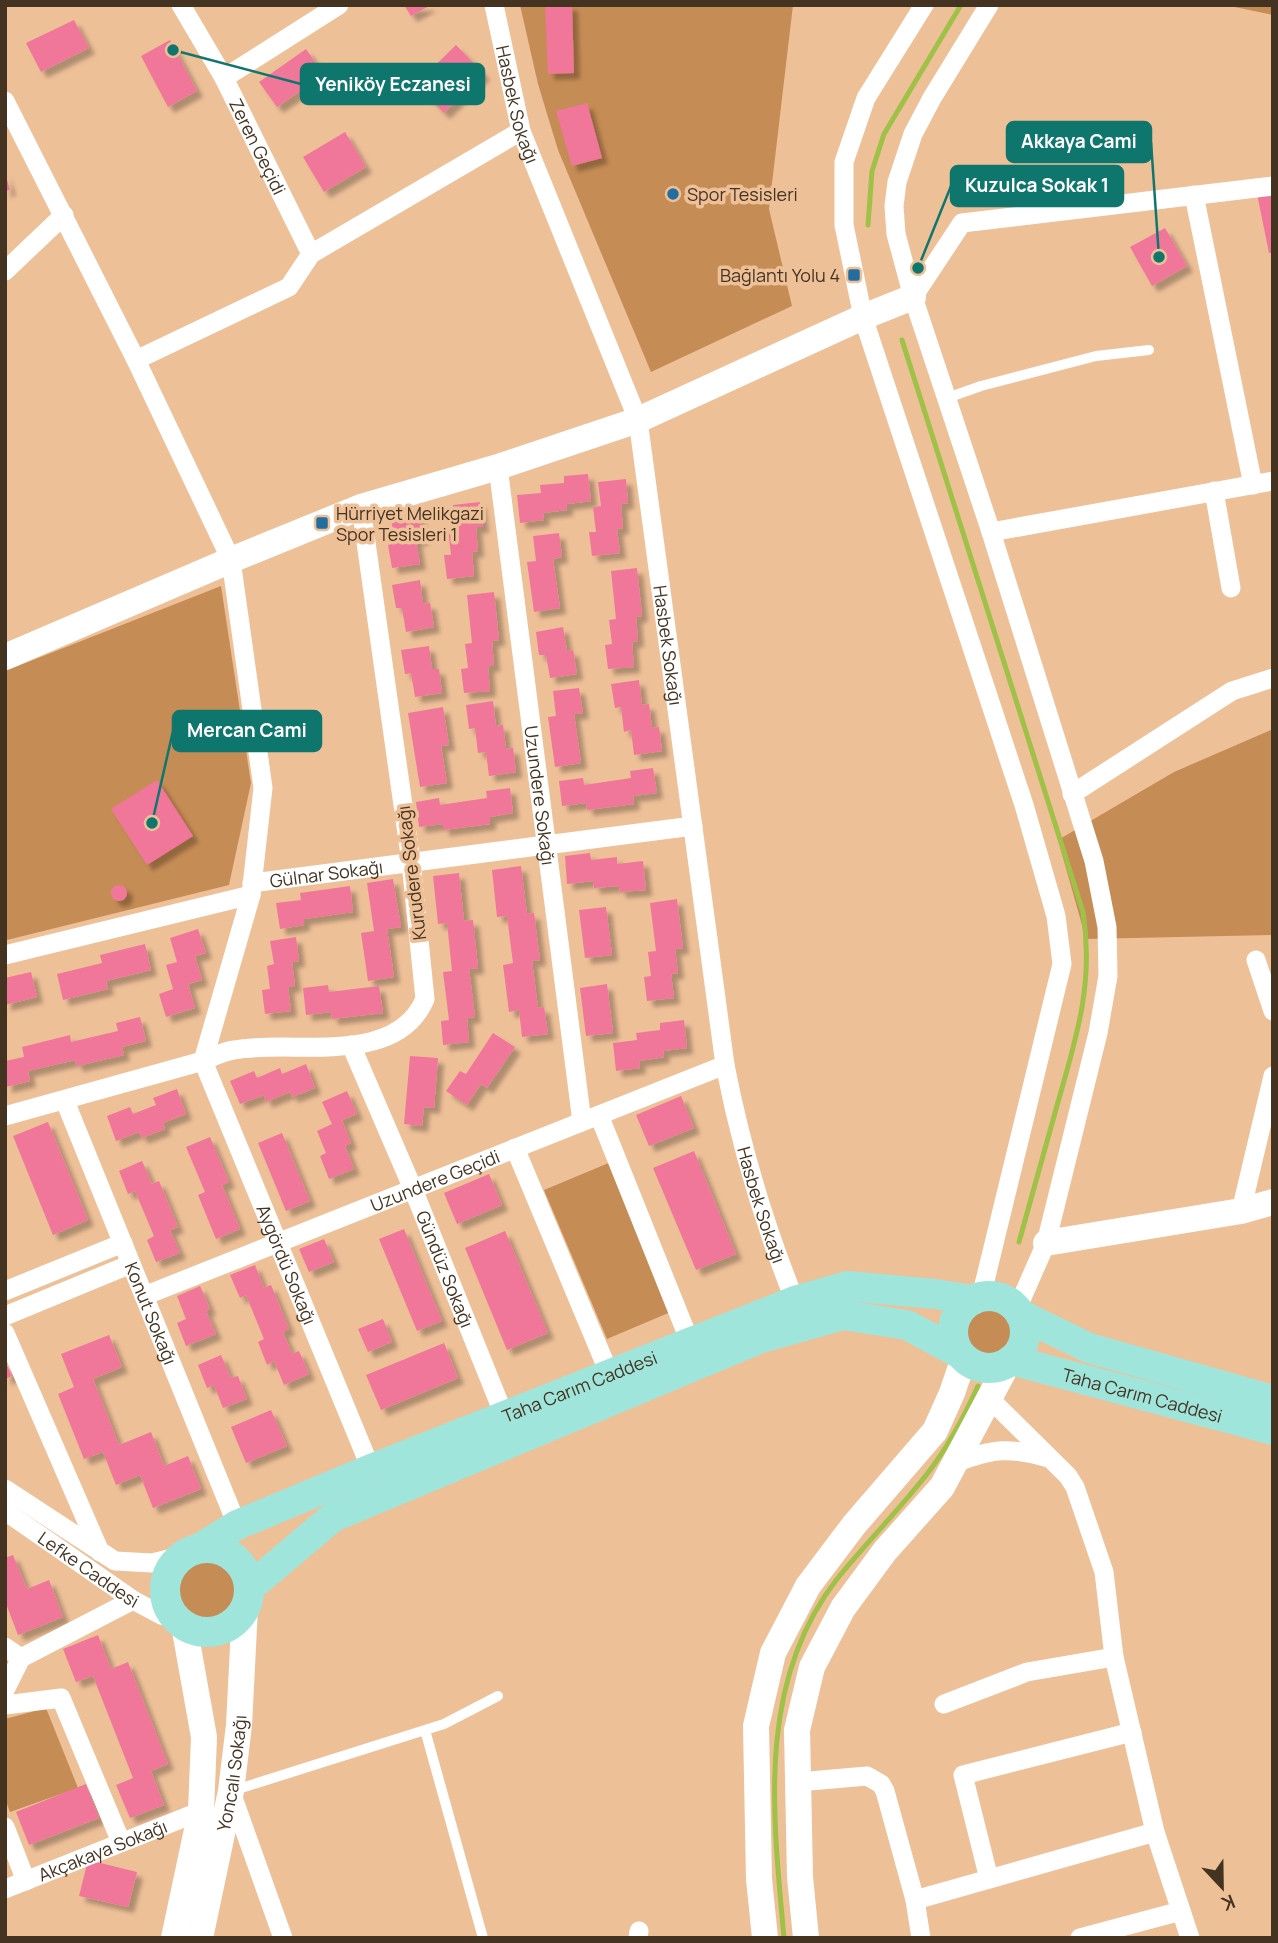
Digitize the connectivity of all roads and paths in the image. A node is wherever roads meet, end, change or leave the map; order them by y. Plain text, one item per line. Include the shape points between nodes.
1 (181, 5) edge
2 (339, 5) edge
3 (494, 5) edge
4 (924, 5) edge
5 (989, 5) edge
6 (224, 78) junction
7 (5, 101) edge
8 (522, 131) junction
9 (1273, 186) edge
10 (1194, 195) junction
11 (64, 215) junction
12 (311, 254) junction
13 (5, 271) edge
14 (913, 297) junction
15 (863, 317) junction
16 (1149, 350) dead end
17 (136, 360) junction
18 (947, 398) junction
19 (638, 420) junction
20 (498, 467) junction
21 (1273, 481) edge
22 (1253, 485) junction
23 (1214, 491) junction
24 (361, 507) junction
25 (991, 532) junction
26 (231, 560) junction
27 (1231, 588) dead end
28 (5, 657) edge
29 (1273, 678) edge
30 (1072, 794) junction
31 (692, 826) junction
32 (546, 845) junction
33 (411, 862) junction
34 (252, 889) junction
35 (5, 955) edge
36 (1256, 960) dead end
37 (1273, 1011) edge
38 (351, 1045) junction
39 (204, 1061) junction
40 (725, 1065) junction
41 (1273, 1076) edge
42 (65, 1101) junction
43 (5, 1116) edge
44 (591, 1118) junction
45 (515, 1149) junction
46 (413, 1189) junction
47 (1273, 1202) edge
48 (1241, 1211) junction
49 (278, 1242) junction
50 (1046, 1242) junction
51 (123, 1243) junction
52 (131, 1264) junction
53 (5, 1291) edge
54 (144, 1296) junction
55 (977, 1298) junction
56 (795, 1301) junction
57 (1019, 1312) junction
58 (5, 1316) edge
59 (5, 1334) edge
60 (690, 1342) junction
61 (962, 1356) junction
62 (1010, 1362) junction
63 (609, 1373) junction
64 (989, 1398) junction
65 (1273, 1400) edge
66 (504, 1415) junction
67 (1273, 1430) edge
68 (1050, 1458) junction
69 (955, 1463) junction
70 (371, 1469) junction
71 (5, 1489) edge
72 (5, 1511) edge
73 (237, 1525) junction
74 (100, 1552) junction
75 (191, 1552) junction
76 (247, 1598) junction
77 (133, 1600) junction
78 (180, 1622) junction
79 (13, 1653) edge
80 (1114, 1657) junction
81 (5, 1690) edge
82 (498, 1696) dead end
83 (944, 1704) dead end
84 (5, 1705) edge
85 (425, 1730) junction
86 (1132, 1732) junction
87 (798, 1782) junction
88 (231, 1791) junction
89 (201, 1811) junction
90 (5, 1827) edge
91 (1154, 1832) junction
92 (121, 1842) junction
93 (989, 1879) junction
94 (26, 1881) junction
95 (5, 1889) edge
96 (915, 1900) junction
97 (1181, 1911) junction
98 (174, 1938) edge
99 (200, 1938) edge
100 (283, 1938) edge
101 (483, 1938) edge
102 (765, 1938) edge
103 (806, 1938) edge
104 (921, 1938) edge
105 (1080, 1938) edge
106 (1190, 1938) edge

1 - 6 street, Zeren Geçidi
2 - 6 street
3 - 8 street, Hasbek Sokağı
4 - 15 street via 866,98 844,162 844,225
5 - 14 street via 922,116 897,182 896,234
6 - 12 street, Zeren Geçidi
7 - 11 street
8 - 12 street
8 - 19 street, Hasbek Sokağı
9 - 10 street
10 - 14 street via 962,223
10 - 22 street
11 - 13 street
11 - 17 street
12 - 17 street via 289,287
14 - 15 street
14 - 18 street
15 - 19 street
15 - 55 street via 1024,804 1056,916 1062,964
16 - 18 lane via 1097,356
17 - 26 street
18 - 25 street
19 - 20 street
19 - 31 street, Hasbek Sokağı
20 - 24 street
20 - 32 street, Uzundere Sokağı
21 - 22 street
22 - 23 street
23 - 25 street
23 - 27 street
24 - 26 street
24 - 33 street, Kurudere Sokağı
25 - 30 street
26 - 28 street
26 - 34 street via 262,788
29 - 30 street via 1232,691
30 - 50 street via 1104,902 1108,976
31 - 32 street, Gülnar Sokağı
31 - 40 street, Hasbek Sokağı
32 - 33 street, Gülnar Sokağı
32 - 44 street, Uzundere Sokağı
33 - 34 street, Gülnar Sokağı
33 - 38 street, Kurudere Sokağı via 425,999 404,1028
34 - 35 street, Gülnar Sokağı
34 - 39 street
36 - 37 street
38 - 39 street, Kurudere Sokağı via 233,1050
38 - 46 street, Gündüz Sokağı
39 - 42 street, Kurudere Sokağı
39 - 49 street, Aygördü Sokağı
40 - 44 street, Uzundere Geçidi
40 - 56 street, Hasbek Sokağı via 749,1170
41 - 48 street
42 - 43 street, Kurudere Sokağı
42 - 51 street, Konut Sokağı
44 - 45 street, Uzundere Geçidi
44 - 60 street, Uzundere Sokağı
45 - 46 street, Uzundere Geçidi
45 - 63 street
46 - 49 street, Uzundere Geçidi
46 - 66 street, Gündüz Sokağı
47 - 48 street
48 - 50 street
49 - 54 street, Uzundere Geçidi
49 - 70 street, Aygördü Sokağı
50 - 57 street
51 - 52 street, Konut Sokağı
51 - 53 street
52 - 54 street, Konut Sokağı
52 - 58 street
54 - 73 street, Konut Sokağı
55 - 56 main road, Taha Carım Caddesi via 848,1286
55 - 57 main road via 1000,1297
55 - 61 main road via 956,1317 954,1342
56 - 60 main road, Taha Carım Caddesi
57 - 62 main road via 1024,1339
57 - 65 main road, Taha Carım Caddesi via 1089,1348
59 - 74 street
60 - 63 main road, Taha Carım Caddesi
61 - 62 main road via 985,1368
61 - 76 main road, Taha Carım Caddesi via 908,1325 844,1315 761,1338 333,1517
61 - 102 street via 935,1431 808,1586 773,1653 756,1726
62 - 64 street
62 - 67 main road, Taha Carım Caddesi
63 - 66 main road, Taha Carım Caddesi
64 - 68 street
64 - 69 street
66 - 70 main road, Taha Carım Caddesi
68 - 69 street via 1018,1450 986,1451
68 - 80 street via 1075,1487 1104,1572
69 - 87 street via 942,1487 843,1608 812,1667 797,1730
70 - 73 main road, Taha Carım Caddesi
71 - 74 street, Lefke Caddesi
72 - 77 street, Lefke Caddesi
73 - 75 main road, Taha Carım Caddesi
74 - 75 street, Lefke Caddesi via 116,1562 152,1563
75 - 76 main road via 210,1548 229,1554 243,1569
75 - 78 main road via 169,1572 164,1592 170,1611
76 - 78 main road via 232,1623 213,1632 193,1630
76 - 88 street, Yoncalı Sokağı
77 - 78 street, Lefke Caddesi
77 - 79 street
78 - 89 street, Yoncalı Sokağı via 204,1737
79 - 81 street
80 - 83 street via 1027,1672
80 - 86 street
82 - 85 lane
84 - 92 street via 61,1698
85 - 88 lane
85 - 101 lane
86 - 91 street
86 - 93 street via 963,1775
87 - 96 street via 867,1776 881,1784
87 - 103 street
88 - 99 street, Yoncalı Sokağı
88 - 100 street
89 - 92 street, Akçakaya Sokağı
89 - 98 street, Yoncalı Sokağı
90 - 94 street
91 - 93 street
91 - 97 street
92 - 94 street, Akçakaya Sokağı
93 - 96 street
94 - 95 street, Akçakaya Sokağı
96 - 104 street
97 - 105 street
97 - 106 street

